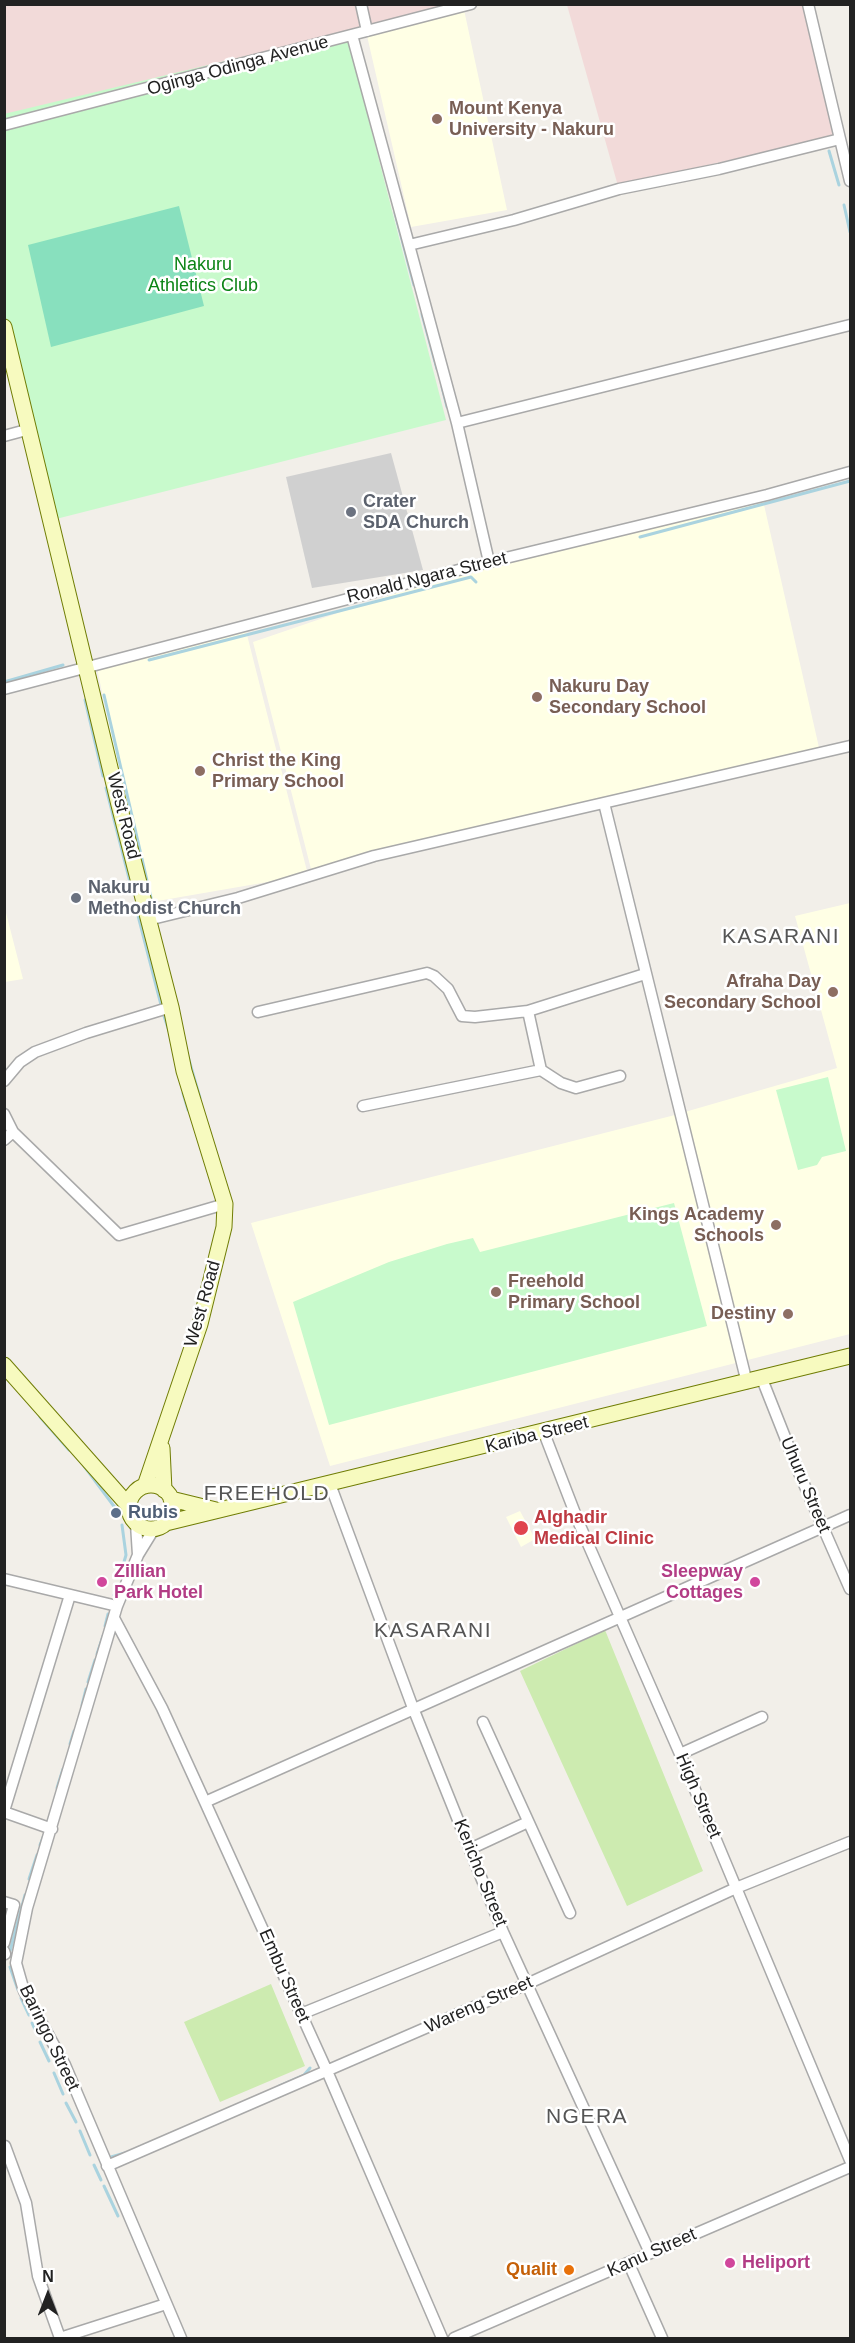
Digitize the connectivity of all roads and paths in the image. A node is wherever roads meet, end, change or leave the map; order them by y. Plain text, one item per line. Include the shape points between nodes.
1 (361, 4) edge
2 (471, 4) edge
3 (808, 4) edge
4 (367, 31) junction
5 (352, 35) junction
6 (4, 125) edge
7 (840, 139) junction
8 (850, 181) edge
9 (410, 245) junction
10 (850, 325) edge
11 (4, 327) edge
12 (457, 423) junction
13 (30, 429) junction
14 (4, 436) edge
15 (850, 472) edge
16 (489, 562) junction
17 (88, 668) junction
18 (4, 689) edge
19 (850, 746) edge
20 (604, 803) junction
21 (148, 920) junction
22 (645, 974) junction
23 (171, 1007) junction
24 (528, 1011) junction
25 (258, 1012) dead end
26 (541, 1070) junction
27 (620, 1076) dead end
28 (4, 1080) edge
29 (363, 1106) dead end
30 (4, 1114) edge
31 (13, 1132) junction
32 (4, 1140) edge
33 (225, 1204) junction
34 (850, 1356) edge
35 (4, 1365) edge
36 (754, 1381) junction
37 (544, 1433) junction
38 (162, 1442) junction
39 (105, 1478) junction
40 (330, 1484) junction
41 (141, 1488) junction
42 (168, 1494) junction
43 (128, 1505) junction
44 (222, 1511) junction
45 (850, 1515) edge
46 (136, 1524) junction
47 (160, 1526) junction
48 (823, 1527) junction
49 (138, 1555) junction
50 (4, 1579) edge
51 (850, 1589) edge
52 (70, 1595) junction
53 (117, 1606) junction
54 (114, 1617) junction
55 (619, 1618) junction
56 (413, 1708) junction
57 (762, 1717) dead end
58 (483, 1722) dead end
59 (680, 1754) junction
60 (205, 1802) junction
61 (4, 1811) edge
62 (528, 1822) junction
63 (52, 1829) junction
64 (850, 1842) edge
65 (470, 1849) junction
66 (736, 1888) junction
67 (4, 1902) edge
68 (570, 1913) dead end
69 (503, 1932) junction
70 (7, 1951) edge
71 (527, 1984) junction
72 (301, 2014) junction
73 (327, 2071) junction
74 (5, 2146) edge
75 (850, 2160) edge
76 (107, 2166) junction
77 (850, 2167) edge
78 (650, 2253) junction
79 (629, 2264) junction
80 (166, 2304) junction
81 (60, 2338) edge
82 (181, 2338) edge
83 (442, 2338) edge
84 (454, 2338) edge
85 (662, 2338) edge

1 - 4 street
2 - 4 street, Oginga Odinga Avenue
3 - 7 street
4 - 5 street, Oginga Odinga Avenue
5 - 6 street, Oginga Odinga Avenue
5 - 9 street
7 - 8 street
7 - 9 street via 620,189
9 - 12 street
10 - 12 street
11 - 13 street, West Road
12 - 16 street
13 - 14 street
13 - 17 street, West Road
15 - 16 street, Ronald Ngara Street
16 - 17 street, Ronald Ngara Street
17 - 18 street, Ronald Ngara Street
17 - 21 street, West Road
19 - 20 street
20 - 21 street via 374,856 238,898
20 - 22 street, Uhuru Street
21 - 23 street, West Road
22 - 24 street
22 - 36 street, Uhuru Street
23 - 28 street via 35,1052
23 - 33 street, West Road via 184,1071
24 - 25 street via 462,1016 448,989 427,973
24 - 26 street
26 - 27 street via 576,1088
26 - 29 street
30 - 31 street
31 - 32 street
31 - 33 street via 119,1235
33 - 38 street, West Road via 224,1227 200,1324
34 - 36 street, Kariba Street
35 - 39 street
36 - 37 street, Kariba Street
36 - 48 street, Uhuru Street
37 - 40 street, Kariba Street
37 - 55 street, High Street
38 - 41 street, West Road
38 - 42 street, West Road
39 - 41 street
39 - 43 street
40 - 44 street, Kariba Street
40 - 56 street, Kericho Street
41 - 42 street via 155,1485
41 - 43 street
42 - 44 street
42 - 47 street via 172,1512
43 - 46 street
44 - 47 street, Kariba Street
45 - 48 street
46 - 47 street
46 - 49 street, Baringo Street
47 - 49 street, Baringo Street
48 - 51 street, Uhuru Street
48 - 55 street
49 - 53 street, Baringo Street
50 - 52 street
52 - 53 street
52 - 61 street
53 - 54 street, Baringo Street
54 - 60 street, Embu Street
54 - 63 street, Baringo Street
55 - 56 street
55 - 59 street, High Street
56 - 60 street
56 - 65 street, Kericho Street
57 - 59 street
58 - 62 street
59 - 66 street, High Street
60 - 72 street, Embu Street
61 - 63 street
62 - 65 street
62 - 68 street
63 - 70 street, Baringo Street
64 - 66 street, Wareng Street
65 - 69 street, Kericho Street
66 - 71 street, Wareng Street
66 - 75 street, High Street
67 - 70 street via 14,1905
69 - 71 street, Kericho Street
69 - 72 street
70 - 76 street, Baringo Street via 65,2065
71 - 73 street, Wareng Street
71 - 78 street, Kericho Street
72 - 73 street, Embu Street
73 - 76 street, Wareng Street
73 - 83 street, Embu Street
74 - 81 street via 26,2203 38,2276
76 - 80 street, Baringo Street
77 - 78 street, Kanu Street
78 - 79 street, Kanu Street
79 - 84 street, Kanu Street
79 - 85 street
80 - 81 street
80 - 82 street, Baringo Street

